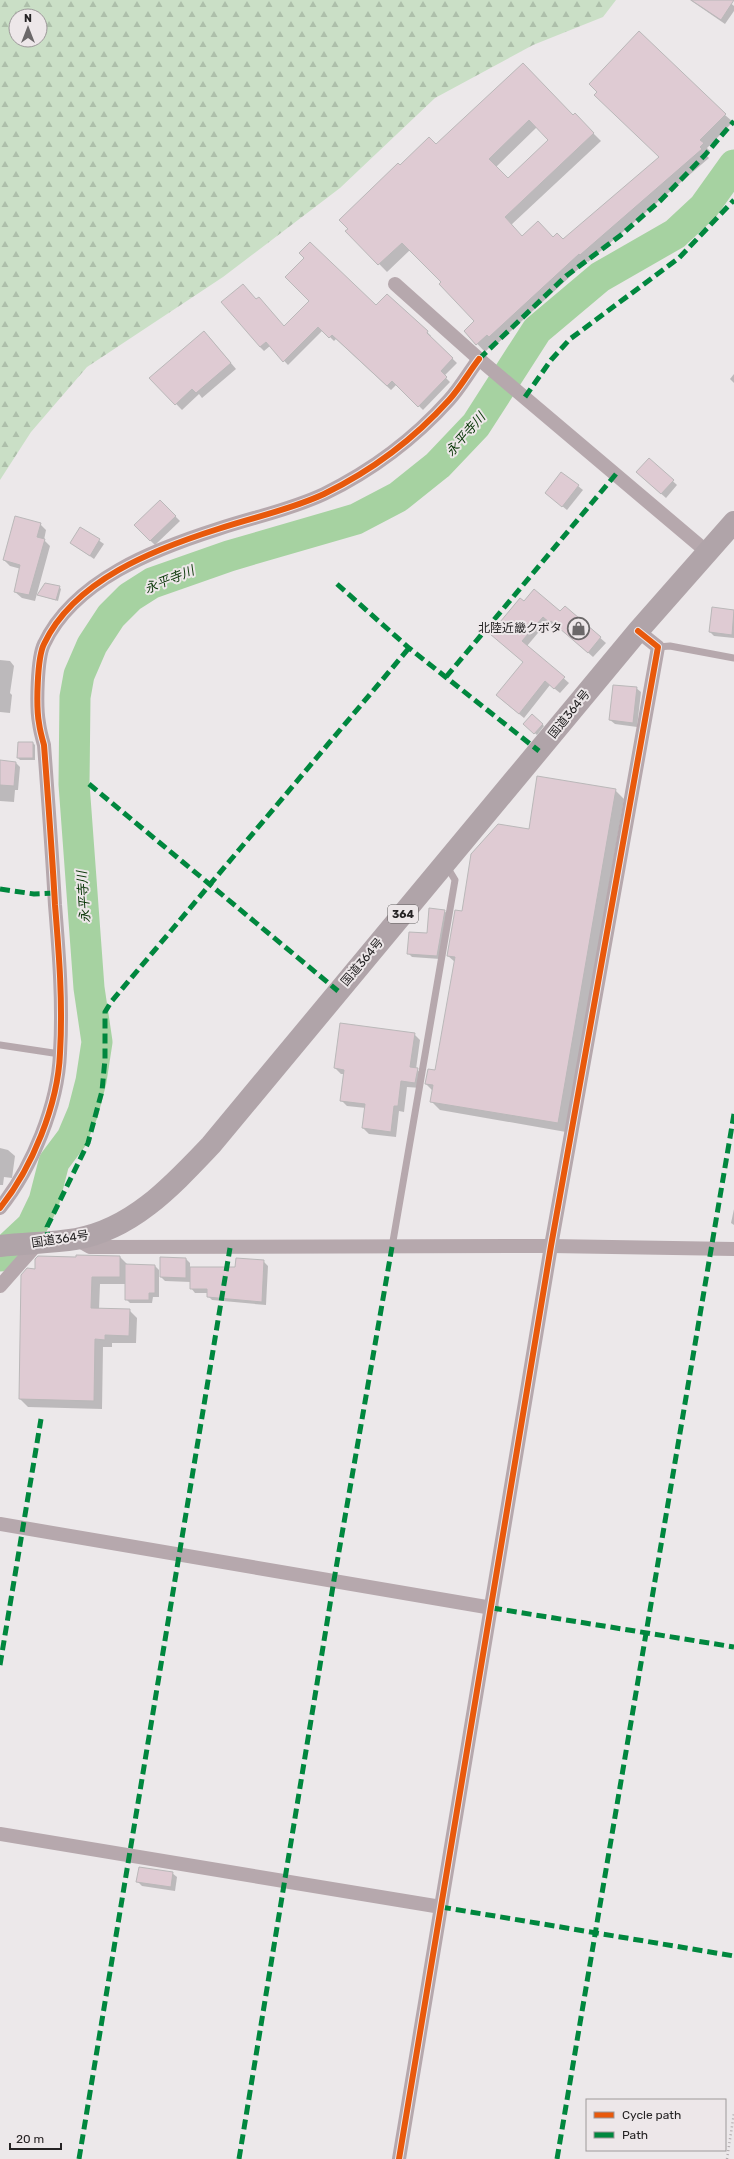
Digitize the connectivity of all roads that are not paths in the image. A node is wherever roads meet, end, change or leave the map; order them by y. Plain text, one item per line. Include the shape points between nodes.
1 (395, 284) dead end
2 (484, 363) junction
3 (734, 522) edge
4 (706, 551) junction
5 (638, 631) junction
6 (658, 647) junction
7 (734, 658) edge
8 (445, 863) junction
9 (0, 1045) edge
10 (60, 1054) junction
11 (0, 1208) edge
12 (76, 1239) junction
13 (34, 1243) junction
14 (0, 1246) edge
15 (551, 1246) junction
16 (392, 1247) junction
17 (734, 1250) edge
18 (0, 1286) edge
19 (0, 1524) edge
20 (492, 1608) junction
21 (0, 1834) edge
22 (441, 1907) junction
23 (399, 2159) edge

1 - 2 street
2 - 4 street
2 - 10 street via 422,428 366,470 325,493 280,512 218,529 141,557 105,578 56,622 43,646 38,680 38,715 44,745 56,913 61,998
3 - 4 highway, 国道364号 / 364
4 - 5 highway, 国道364号 / 364
5 - 6 street
5 - 8 highway, 国道364号 / 364
6 - 7 lane via 670,646
6 - 15 street
8 - 12 highway, 国道364号 / 364 via 211,1144 178,1180 124,1222
8 - 16 lane via 455,880
9 - 10 lane
10 - 11 street via 55,1086 41,1134 15,1189
12 - 13 highway, 国道364号 / 364
12 - 16 street via 90,1247
13 - 14 highway, 国道364号 / 364
13 - 18 street
15 - 16 street
15 - 17 street
15 - 20 street
19 - 20 street
20 - 22 street
21 - 22 street
22 - 23 street

